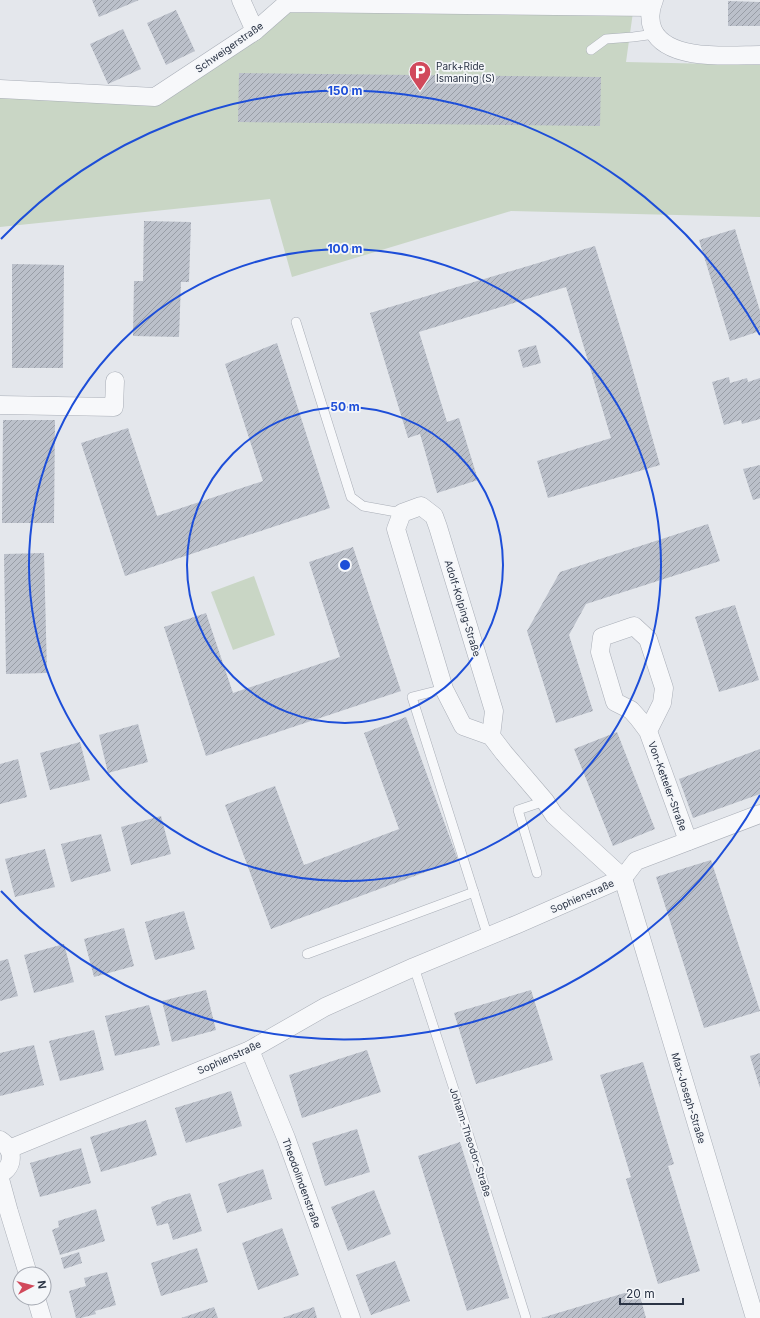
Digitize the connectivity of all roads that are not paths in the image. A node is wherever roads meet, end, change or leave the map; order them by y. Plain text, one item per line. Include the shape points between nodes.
1 (241, 0) edge
2 (652, 4) edge
3 (255, 31) junction
4 (655, 34) junction
5 (591, 50) dead end
6 (760, 55) edge
7 (0, 89) edge
8 (296, 322) dead end
9 (115, 381) dead end
10 (0, 404) edge
11 (402, 513) junction
12 (444, 689) junction
13 (648, 731) junction
14 (491, 736) junction
15 (545, 801) junction
16 (760, 814) edge
17 (688, 841) junction
18 (537, 873) dead end
19 (623, 878) junction
20 (474, 892) junction
21 (488, 937) junction
22 (307, 954) dead end
23 (414, 967) junction
24 (250, 1050) junction
25 (5, 1144) edge
26 (0, 1174) edge
27 (0, 1179) edge
28 (26, 1266) edge
29 (38, 1306) edge
30 (42, 1318) edge
31 (351, 1318) edge
32 (526, 1318) edge
33 (756, 1318) edge

1 - 3 street
2 - 3 street, Schweigerstraße via 287,3
2 - 4 street via 651,24
3 - 7 street, Schweigerstraße via 156,97
4 - 5 lane via 606,39
4 - 6 street via 664,44 704,55
8 - 11 lane via 351,496 363,506
9 - 10 street via 114,407
11 - 12 street via 396,529
11 - 14 street, Adolf-Kolping-Straße via 421,506 434,516 494,711
12 - 14 street via 463,726
12 - 20 lane via 412,697
13 - 13 street, Von-Ketteler-Straße via 631,710 615,702 600,652 602,637 634,626 648,639 664,688 662,703
13 - 17 street, Von-Ketteler-Straße
14 - 15 street
15 - 18 lane via 518,810
15 - 19 street via 554,815
16 - 17 street, Sophienstraße
17 - 19 street, Sophienstraße via 636,861
19 - 21 street, Sophienstraße
19 - 33 street, Max-Joseph-Straße via 752,1295
20 - 21 lane
20 - 22 lane
21 - 23 street, Sophienstraße
23 - 24 street, Sophienstraße via 325,1007
23 - 32 lane, Johann-Theodor-Straße
24 - 25 street, Sophienstraße
24 - 31 street, Theodolindenstraße via 286,1138
25 - 26 street via 11,1161
27 - 28 street
29 - 30 street

